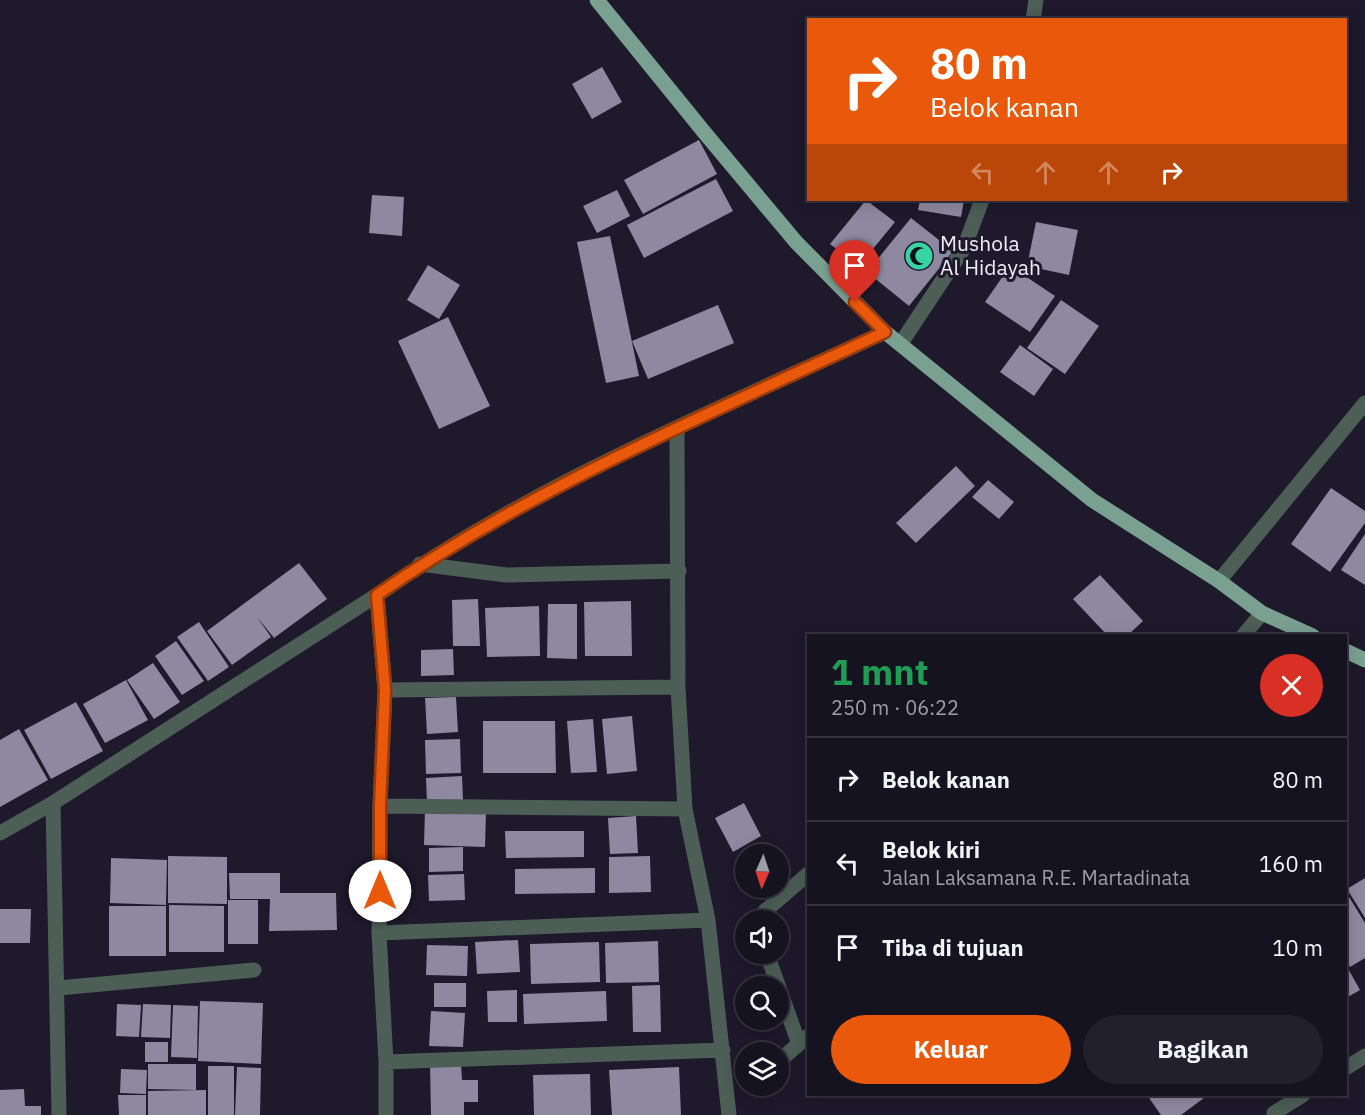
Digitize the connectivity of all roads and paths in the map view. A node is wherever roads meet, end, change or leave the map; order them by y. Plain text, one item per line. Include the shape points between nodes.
1 (597, 0) edge
2 (1035, 0) edge
3 (1033, 18) edge
4 (982, 201) edge
5 (885, 332) junction
6 (901, 343) junction
7 (1365, 403) edge
8 (677, 429) junction
9 (420, 564) junction
10 (679, 571) junction
11 (1219, 581) junction
12 (377, 595) junction
13 (1262, 612) junction
14 (1245, 634) edge
15 (1309, 634) edge
16 (1347, 651) edge
17 (1365, 660) edge
18 (678, 687) junction
19 (385, 690) junction
20 (53, 803) junction
21 (380, 806) junction
22 (685, 809) junction
23 (0, 833) edge
24 (807, 875) edge
25 (767, 910) edge
26 (708, 920) junction
27 (380, 933) junction
28 (771, 964) edge
29 (254, 970) dead end
30 (58, 988) junction
31 (804, 1040) edge
32 (723, 1050) junction
33 (789, 1053) edge
34 (1365, 1056) edge
35 (386, 1062) junction
36 (1347, 1067) edge
37 (1301, 1096) edge
38 (1274, 1113) dead end
39 (59, 1115) edge
40 (386, 1115) edge
41 (729, 1115) edge

1 - 5 main road via 796,242
2 - 3 street
4 - 6 street via 964,248
5 - 6 main road
5 - 8 street
6 - 11 main road via 1092,500
7 - 11 street
8 - 9 street via 559,485
8 - 10 street
9 - 10 street via 506,575
9 - 12 street
10 - 18 street
11 - 13 main road
12 - 19 street
12 - 20 street
13 - 14 street
13 - 15 main road
16 - 17 main road
18 - 19 street
18 - 22 street
19 - 21 street
20 - 23 street
20 - 30 street
21 - 22 street
21 - 27 street
22 - 26 street
24 - 25 street
26 - 27 street
26 - 32 street
27 - 35 street
28 - 31 street
29 - 30 street
30 - 39 street
31 - 33 street
32 - 35 street
32 - 41 street
34 - 36 street
35 - 40 street
37 - 38 street

